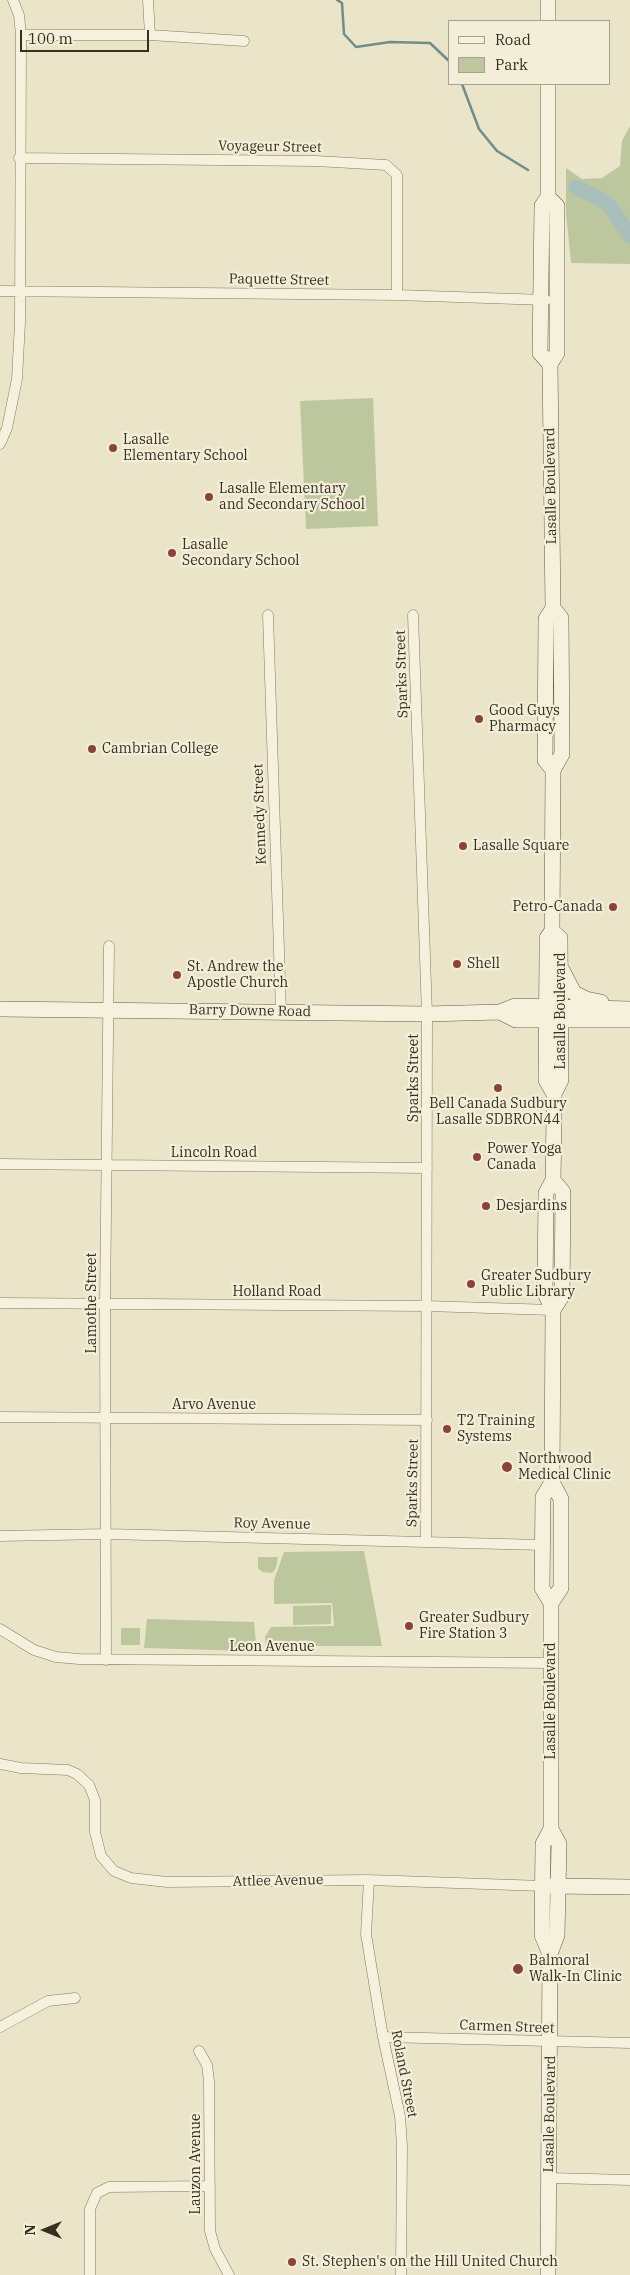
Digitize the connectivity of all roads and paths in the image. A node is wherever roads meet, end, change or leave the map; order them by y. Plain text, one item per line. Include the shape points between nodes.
1 (13, 0) edge
2 (148, 0) edge
3 (548, 0) edge
4 (548, 20) edge
5 (21, 35) junction
6 (150, 35) junction
7 (244, 41) dead end
8 (548, 85) edge
9 (19, 158) junction
10 (548, 197) junction
11 (19, 290) junction
12 (0, 291) edge
13 (397, 295) junction
14 (540, 300) junction
15 (557, 300) junction
16 (550, 364) junction
17 (0, 444) edge
18 (268, 615) dead end
19 (414, 615) dead end
20 (552, 931) junction
21 (109, 946) dead end
22 (560, 966) junction
23 (0, 1009) edge
24 (109, 1009) junction
25 (280, 1012) junction
26 (628, 1013) edge
27 (427, 1014) junction
28 (554, 1014) junction
29 (586, 1020) junction
30 (561, 1057) junction
31 (554, 1094) junction
32 (0, 1164) edge
33 (106, 1165) junction
34 (427, 1168) junction
35 (0, 1303) edge
36 (105, 1305) junction
37 (426, 1306) junction
38 (553, 1310) junction
39 (0, 1417) edge
40 (106, 1418) junction
41 (427, 1420) junction
42 (552, 1482) junction
43 (107, 1534) junction
44 (0, 1536) edge
45 (426, 1541) junction
46 (543, 1545) junction
47 (551, 1603) junction
48 (0, 1629) edge
49 (106, 1660) junction
50 (551, 1663) junction
51 (0, 1764) edge
52 (551, 1829) junction
53 (369, 1880) junction
54 (543, 1886) junction
55 (558, 1886) junction
56 (630, 1887) edge
57 (550, 1954) junction
58 (75, 1998) dead end
59 (0, 2027) edge
60 (383, 2037) junction
61 (550, 2042) junction
62 (630, 2043) edge
63 (199, 2051) dead end
64 (549, 2178) junction
65 (630, 2180) edge
66 (210, 2186) junction
67 (90, 2275) edge
68 (229, 2275) edge
69 (401, 2275) edge
70 (548, 2275) edge

1 - 5 street via 20,15
2 - 6 street
3 - 4 main road
5 - 6 street
5 - 9 street
6 - 7 street
8 - 10 main road, Lasalle Boulevard
9 - 11 street
9 - 13 street, Voyageur Street via 316,161 386,165 397,175
10 - 14 main road, Lasalle Boulevard via 542,206
10 - 15 main road, Lasalle Boulevard via 557,206
11 - 12 street, Paquette Street
11 - 13 street, Paquette Street
11 - 17 street via 17,379 8,428
13 - 14 street, Paquette Street
14 - 15 street, Paquette Street
14 - 16 main road, Lasalle Boulevard via 540,353
15 - 16 main road, Lasalle Boulevard via 557,353
16 - 20 main road, Lasalle Boulevard via 553,608 546,619 546,760 553,770
18 - 25 street, Kennedy Street
19 - 27 street, Sparks Street
20 - 22 main road, Lasalle Boulevard via 560,938
20 - 28 main road, Lasalle Boulevard via 547,938
21 - 24 street, Lamothe Street
22 - 26 main road via 578,996
22 - 28 main road, Lasalle Boulevard
23 - 24 main road, Barry Downe Road
24 - 25 main road, Barry Downe Road
24 - 33 street, Lamothe Street
25 - 27 main road, Barry Downe Road
26 - 28 main road, Barry Downe Road
26 - 29 main road, Barry Downe Road
27 - 28 main road, Barry Downe Road via 500,1012 516,1020
27 - 34 street, Sparks Street
28 - 29 main road, Barry Downe Road
28 - 30 main road, Lasalle Boulevard
28 - 31 main road, Lasalle Boulevard via 546,1080
29 - 30 main road via 568,1037
30 - 31 main road, Lasalle Boulevard via 562,1080
31 - 38 main road, Lasalle Boulevard via 553,1180 563,1192 562,1296
32 - 33 street, Lincoln Road
33 - 34 street, Lincoln Road
33 - 36 street, Lamothe Street
34 - 37 street, Sparks Street
35 - 36 street, Holland Road
36 - 37 street, Holland Road
36 - 40 street, Lamothe Street
37 - 38 street, Holland Road
37 - 41 street, Sparks Street
38 - 42 main road, Lasalle Boulevard
39 - 40 street, Arvo Avenue
40 - 41 street, Arvo Avenue
40 - 43 street, Lamothe Street
41 - 45 street, Sparks Street
42 - 46 main road, Lasalle Boulevard via 543,1496
42 - 47 main road, Lasalle Boulevard via 562,1499 561,1588
43 - 44 street, Roy Avenue
43 - 45 street, Roy Avenue
43 - 49 street, Lamothe Street
45 - 46 street, Roy Avenue
46 - 47 main road, Lasalle Boulevard via 542,1588
47 - 50 main road, Lasalle Boulevard
48 - 49 street, Leon Avenue via 34,1650 56,1657
49 - 50 street, Leon Avenue
50 - 52 main road, Lasalle Boulevard
51 - 53 street, Attlee Avenue via 68,1770 77,1774 89,1785 95,1800 95,1832 101,1856 114,1871 131,1878 167,1882
52 - 54 main road, Lasalle Boulevard via 543,1844
52 - 55 main road, Lasalle Boulevard via 559,1844
53 - 54 street, Attlee Avenue
53 - 60 street, Roland Street via 366,1934
54 - 55 main road, Attlee Avenue
54 - 57 main road, Lasalle Boulevard via 542,1935
55 - 56 main road, Attlee Avenue
55 - 57 main road, Lasalle Boulevard via 557,1935
57 - 61 main road, Lasalle Boulevard
58 - 59 street via 48,2001
60 - 61 street, Carmen Street
60 - 69 street, Roland Street via 400,2116
61 - 62 street, Carmen Street
61 - 64 main road, Lasalle Boulevard
63 - 66 street, Lauzon Avenue via 207,2065 210,2081
64 - 65 street
64 - 70 main road, Lasalle Boulevard
66 - 67 street via 110,2187 96,2193 90,2209
66 - 68 street, Lauzon Avenue via 210,2230 215,2249

